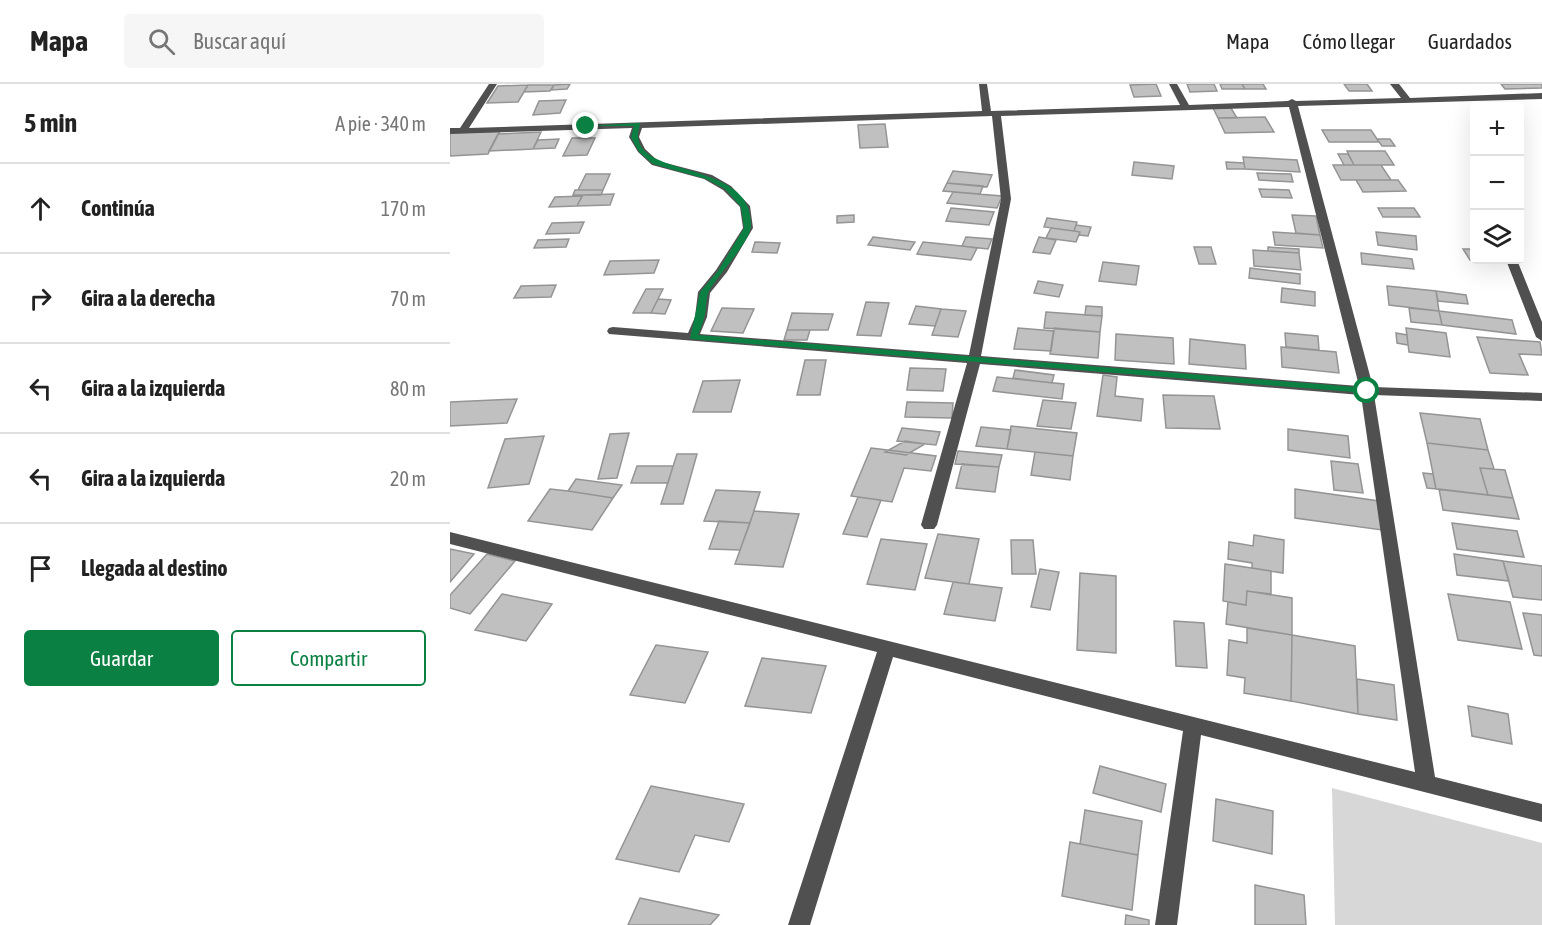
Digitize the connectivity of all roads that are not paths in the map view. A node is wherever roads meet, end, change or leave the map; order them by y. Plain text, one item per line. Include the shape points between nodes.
1 (493, 84) edge
2 (983, 84) edge
3 (1173, 84) edge
4 (1394, 84) edge
5 (1542, 96) edge
6 (1407, 99) junction
7 (1292, 102) junction
8 (1185, 106) junction
9 (991, 112) junction
10 (638, 124) junction
11 (463, 130) junction
12 (450, 131) edge
13 (1513, 264) edge
14 (613, 331) dead end
15 (1542, 337) edge
16 (693, 338) junction
17 (974, 361) junction
18 (1367, 391) junction
19 (1542, 397) edge
20 (929, 525) dead end
21 (450, 538) edge
22 (887, 647) junction
23 (1193, 724) junction
24 (1426, 783) junction
25 (1542, 813) edge
26 (799, 925) edge
27 (1166, 925) edge

1 - 11 street
2 - 9 street
3 - 8 street
4 - 6 street
5 - 6 street
6 - 7 street
7 - 8 street
7 - 18 street
8 - 9 street
9 - 10 street
9 - 17 street via 1006,199
10 - 11 street
10 - 16 street via 634,137 655,163 708,177 727,188 745,206 748,228 704,292
11 - 12 street
13 - 15 street
14 - 16 street
16 - 17 street
17 - 18 street
17 - 20 street
18 - 19 street
18 - 24 street
21 - 22 street
22 - 23 street
22 - 26 street
23 - 24 street
23 - 27 street
24 - 25 street

